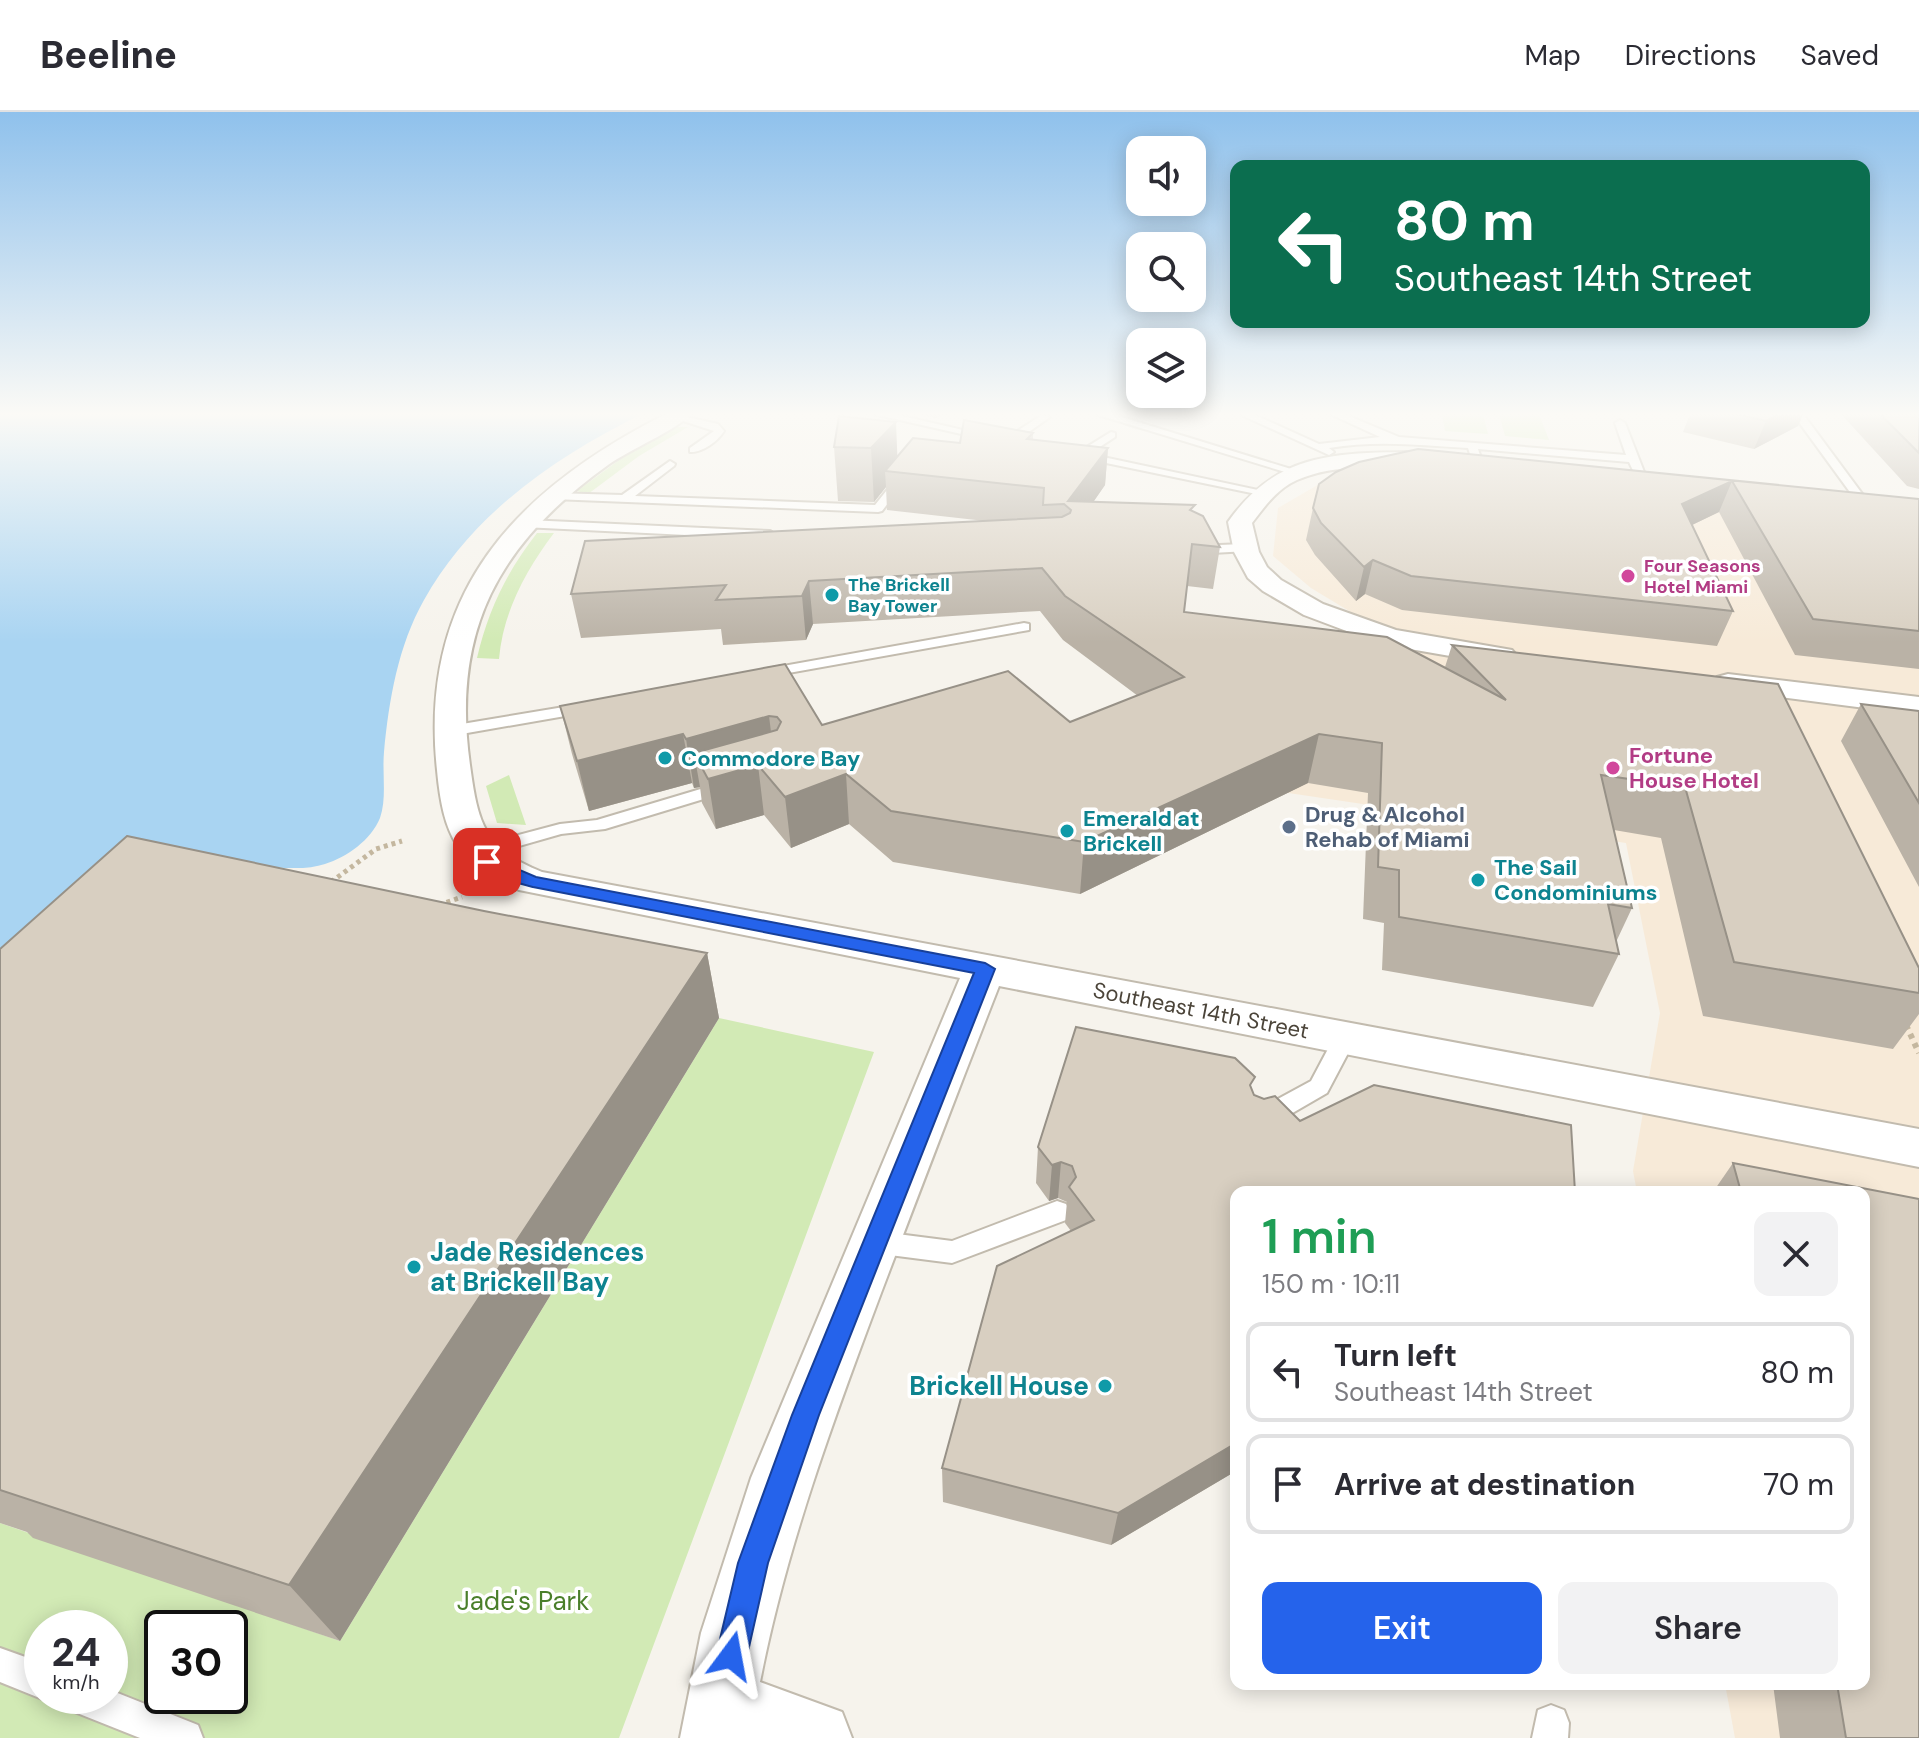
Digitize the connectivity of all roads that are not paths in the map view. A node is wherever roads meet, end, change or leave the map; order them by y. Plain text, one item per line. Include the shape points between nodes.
1 (561, 490) edge
2 (636, 490) edge
3 (893, 490) edge
4 (1251, 490) edge
5 (1269, 490) edge
6 (1859, 490) edge
7 (1266, 493) junction
8 (1829, 495) edge
9 (553, 496) junction
10 (1866, 498) joint
11 (623, 500) junction
12 (527, 524) junction
13 (776, 535) edge
14 (1242, 535) junction
15 (1194, 550) edge
16 (1024, 627) edge
17 (1531, 659) edge
18 (743, 678) edge
19 (1695, 679) edge
20 (609, 704) edge
21 (1919, 706) edge
22 (450, 731) junction
23 (747, 780) edge
24 (482, 857) junction
25 (985, 969) junction
26 (1345, 1038) junction
27 (1256, 1123) edge
28 (1919, 1148) edge
29 (1057, 1212) dead end
30 (874, 1242) junction
31 (0, 1665) edge
32 (24, 1674) edge
33 (125, 1714) edge
34 (718, 1721) edge
35 (185, 1738) edge
36 (816, 1738) edge

1 - 9 street
2 - 11 lane
3 - 11 lane via 878,509
4 - 7 lane
5 - 7 street
6 - 10 lane
7 - 14 street
8 - 10 street
9 - 11 lane
9 - 12 street
12 - 13 lane
12 - 22 street via 489,572 468,617 451,676
14 - 15 lane
14 - 17 street via 1261,577 1345,624 1486,660
16 - 18 lane
19 - 21 street
20 - 22 lane
22 - 24 street via 463,823
23 - 24 lane via 599,825 560,829
24 - 25 street, Southeast 14th Street via 499,870 533,882
25 - 26 street, Southeast 14th Street
25 - 30 street
26 - 27 lane via 1319,1087
26 - 28 street, Southeast 14th Street
29 - 30 lane via 952,1252
30 - 34 street via 753,1563
31 - 32 lane
33 - 35 lane
34 - 36 street

